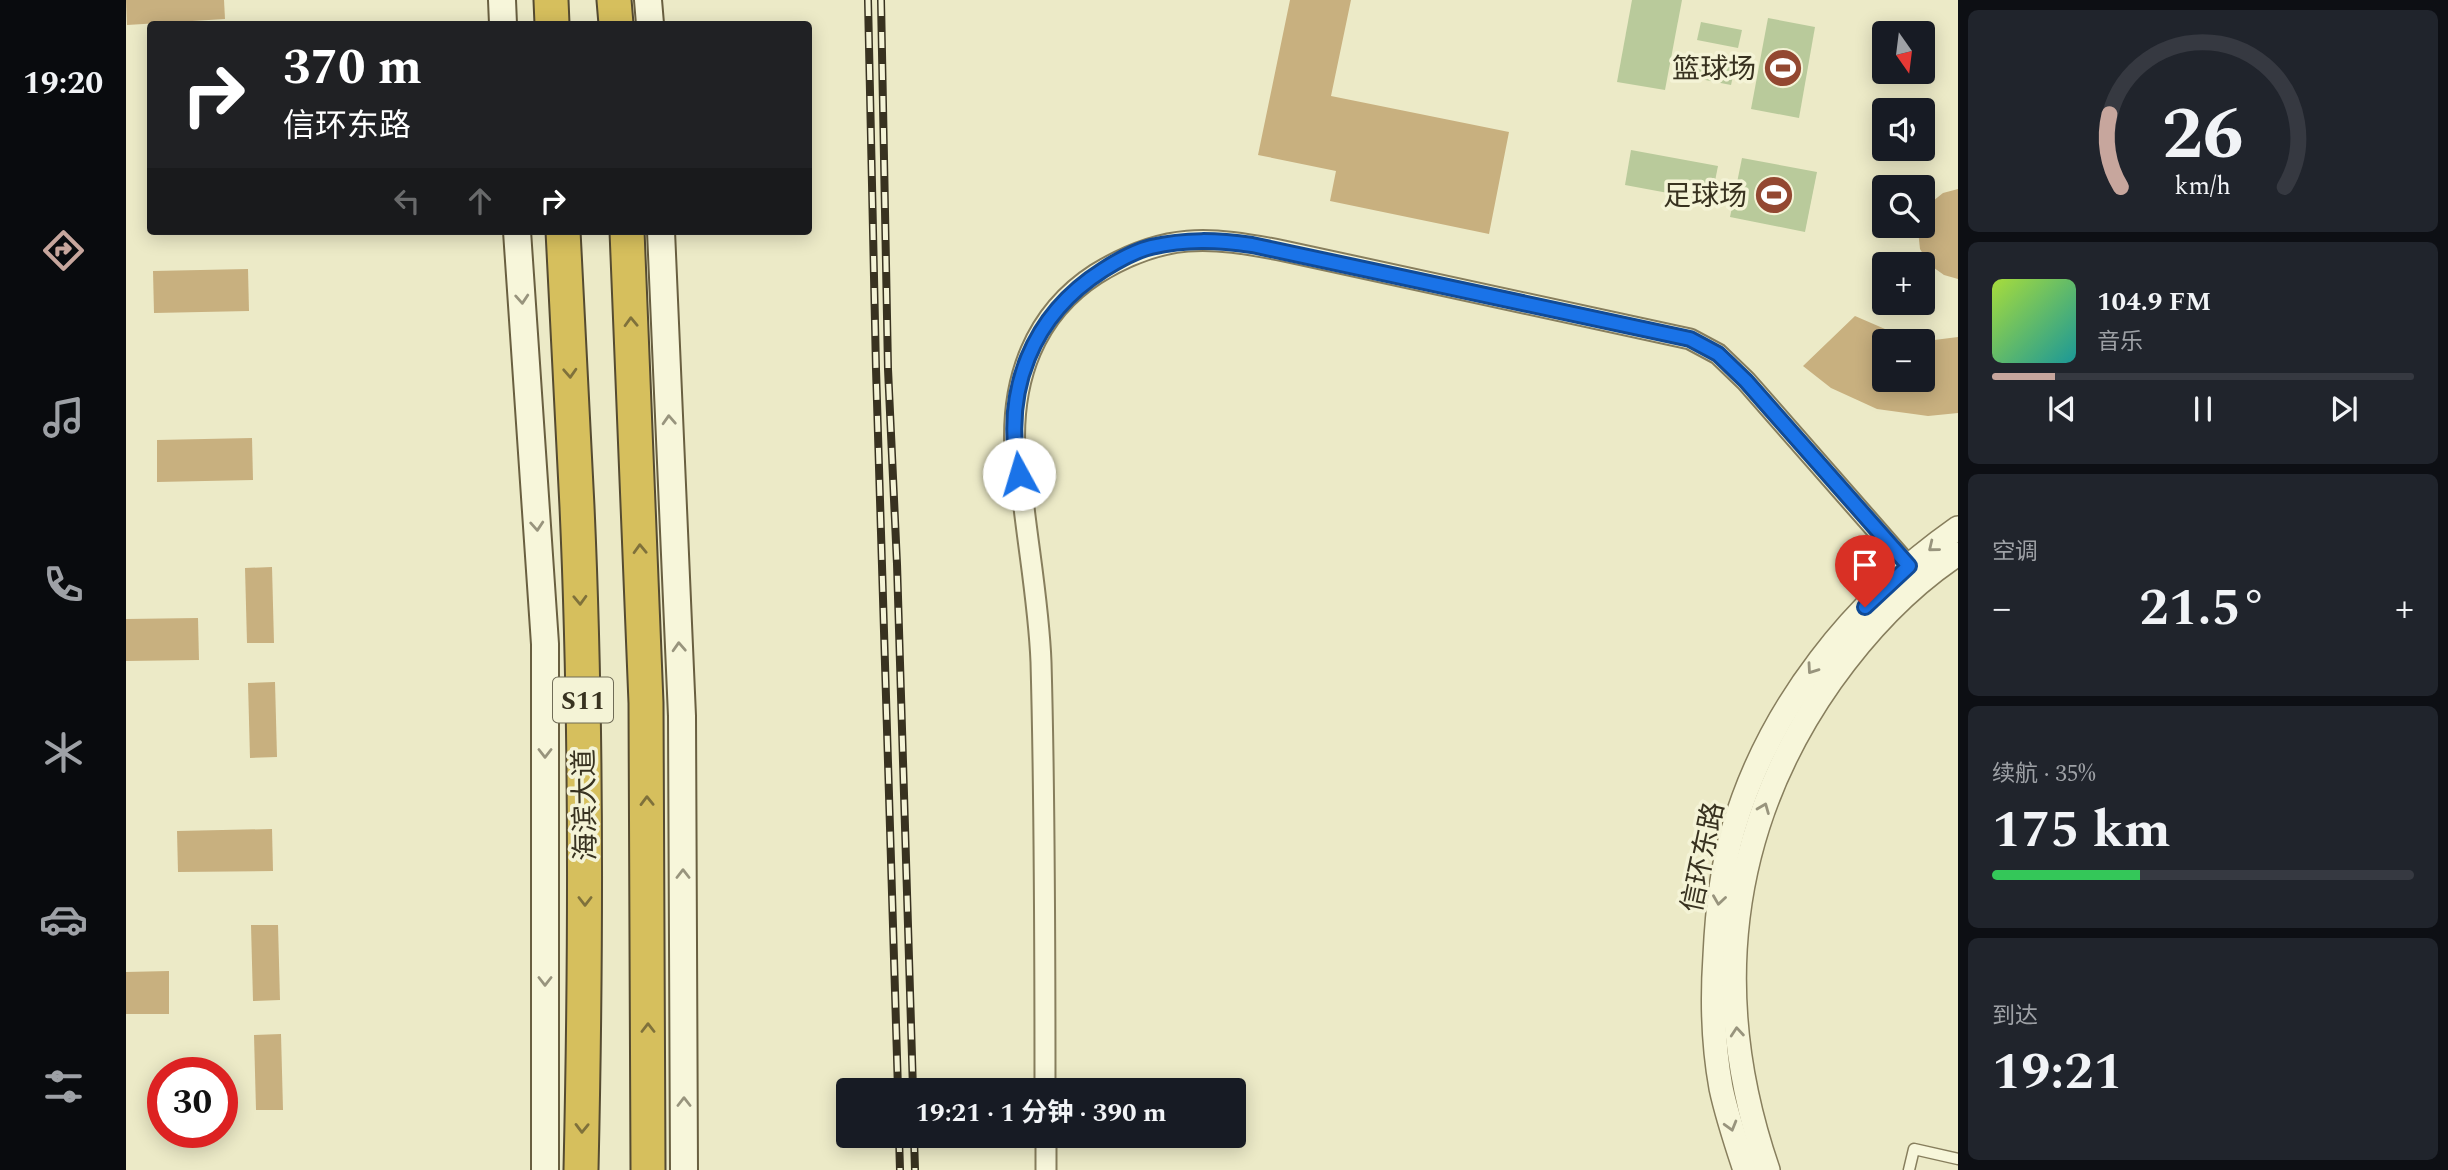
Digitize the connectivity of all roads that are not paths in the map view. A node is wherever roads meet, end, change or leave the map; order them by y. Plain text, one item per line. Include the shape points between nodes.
1 (502, 0) edge
2 (551, 0) edge
3 (614, 0) edge
4 (648, 0) edge
5 (503, 21) edge
6 (552, 21) edge
7 (616, 21) edge
8 (650, 21) edge
9 (517, 235) edge
10 (563, 235) edge
11 (627, 235) edge
12 (660, 235) edge
13 (1958, 528) edge
14 (1958, 554) edge
15 (1915, 573) junction
16 (1045, 1078) edge
17 (1046, 1148) edge
18 (1958, 1159) edge
19 (545, 1170) edge
20 (581, 1170) edge
21 (648, 1170) edge
22 (684, 1170) edge
23 (1046, 1170) edge
24 (1745, 1170) edge
25 (1768, 1170) edge
26 (1909, 1170) edge
27 (1955, 1170) edge

1 - 5 main road
2 - 6 highway
3 - 7 highway
4 - 8 main road
9 -> 19 main road via 545,644
10 -> 20 highway, 海滨大道 / S11 via 583,701
21 -> 11 highway, S11 via 646,703
22 -> 12 main road via 682,716
13 -> 15 street
14 - 15 street
15 - 16 street via 1746,381 1718,354 1690,339 1216,240 1148,247 1112,264 1063,302 1037,335 1026,359 1015,418 1015,455 1040,645
15 -> 24 street, 信环东路 via 1865,607 1802,683 1773,734 1733,829 1717,918 1713,1025 1722,1091
25 -> 15 street, 信环东路 via 1748,1105 1733,973 1750,849 1787,753 1816,703
17 - 23 street
18 - 26 lane via 1913,1149
18 - 27 lane

